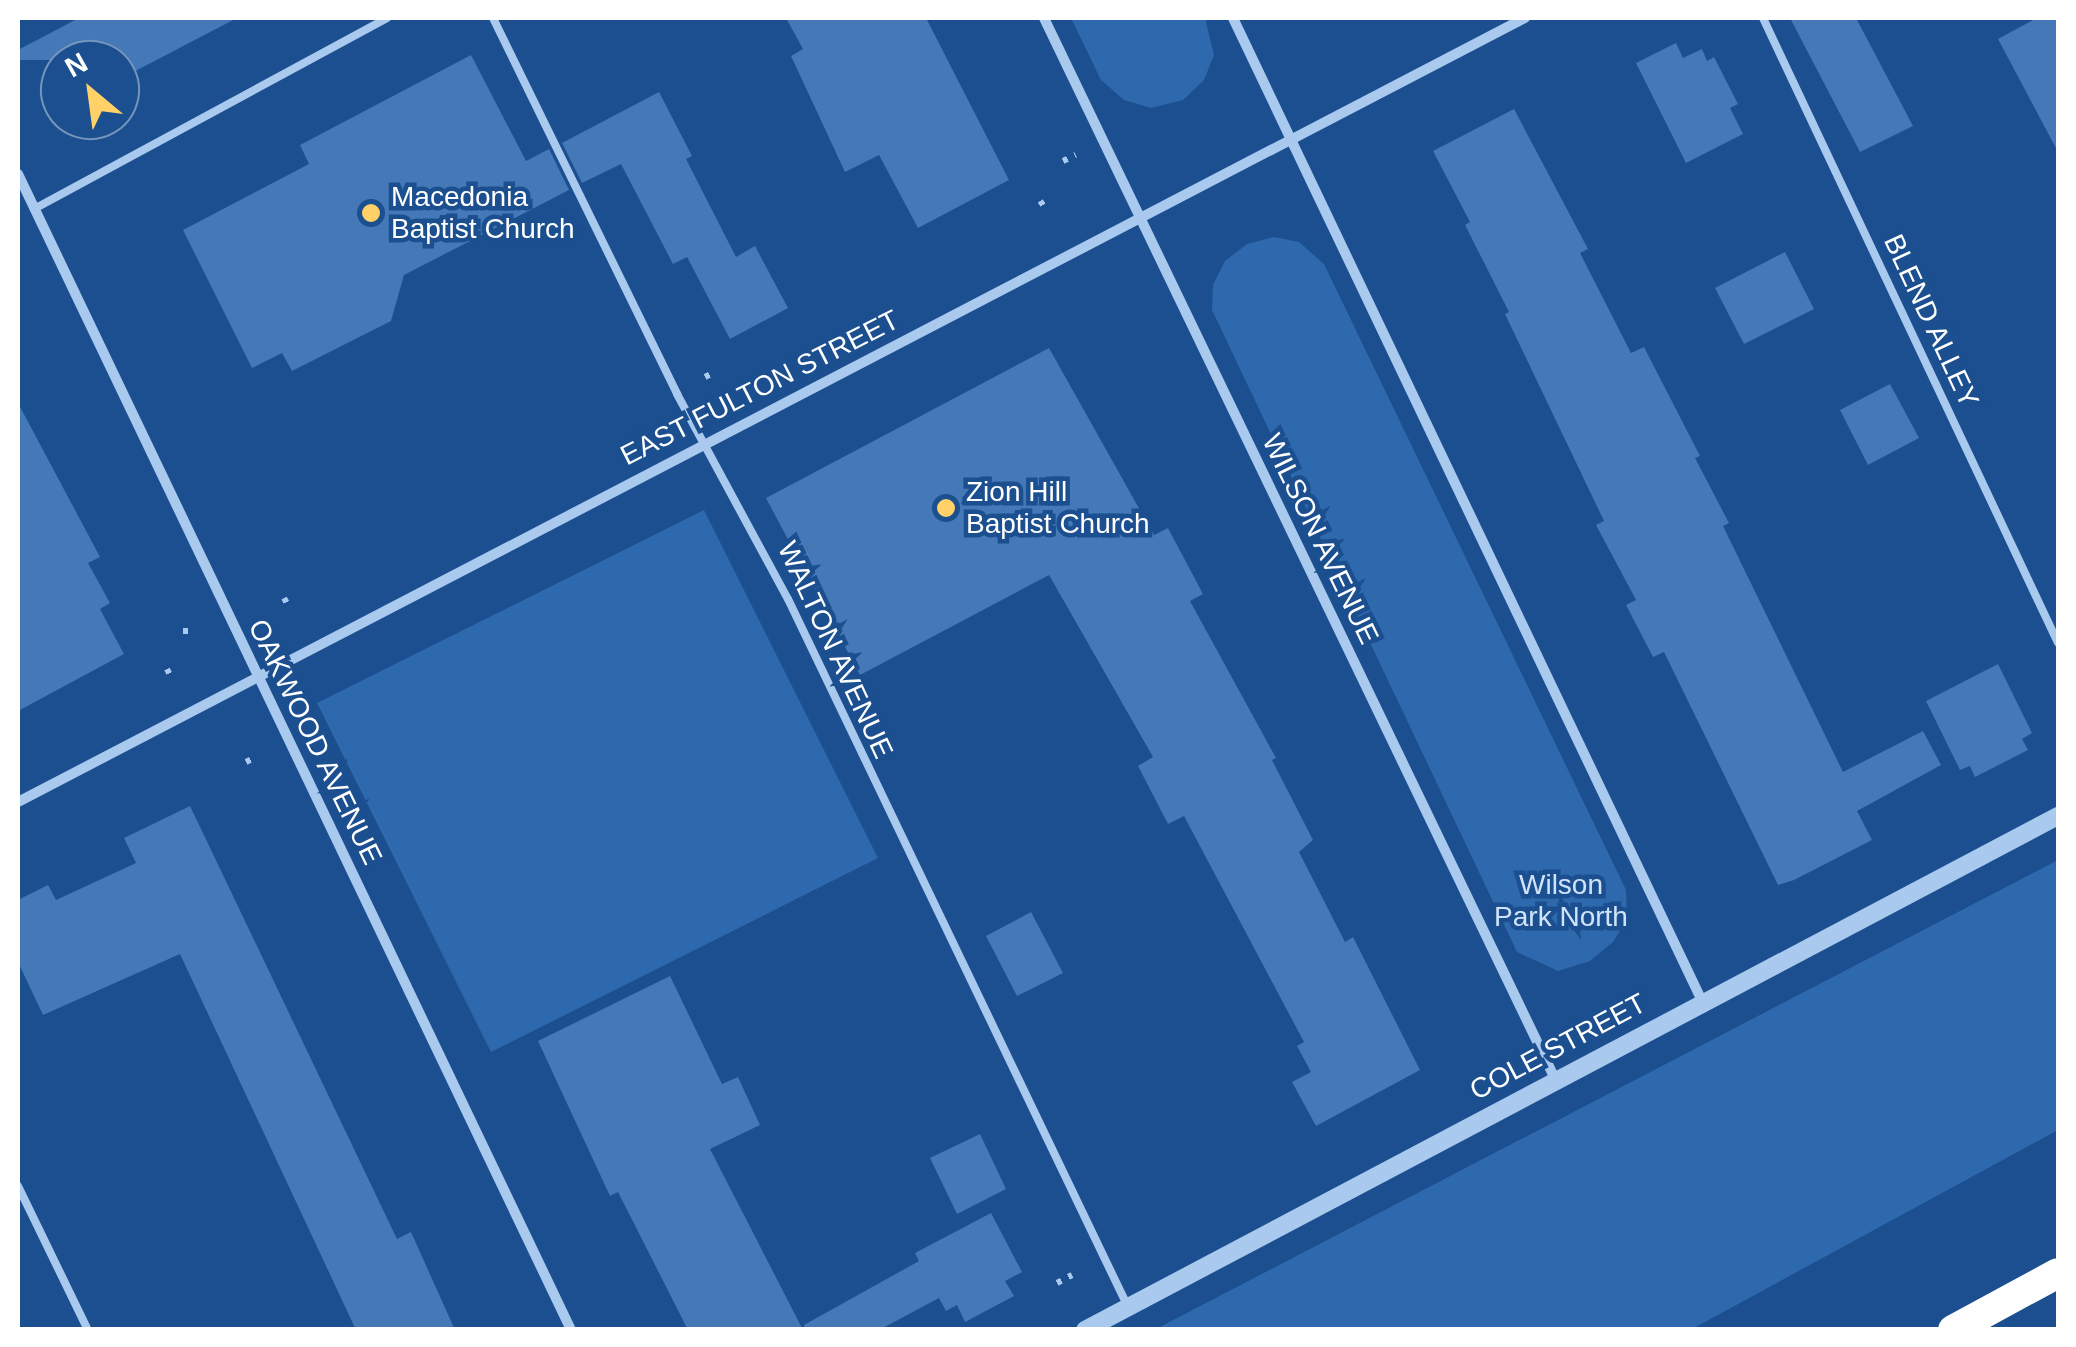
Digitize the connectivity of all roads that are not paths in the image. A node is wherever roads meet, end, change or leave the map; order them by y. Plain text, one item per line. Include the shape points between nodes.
1 (386, 18) edge
2 (493, 18) edge
3 (1044, 18) edge
4 (1233, 18) edge
5 (1526, 18) edge
6 (1763, 18) edge
7 (1290, 138) junction
8 (18, 174) edge
9 (34, 209) junction
10 (1140, 218) junction
11 (705, 441) junction
12 (2058, 643) edge
13 (258, 676) junction
14 (18, 802) edge
15 (2058, 816) edge
16 (1702, 1001) junction
17 (1555, 1079) junction
18 (18, 1186) edge
19 (2058, 1273) edge
20 (1128, 1307) junction
21 (88, 1330) edge
22 (571, 1330) edge
23 (1085, 1330) edge
24 (1953, 1330) edge

1 - 9 lane
2 - 11 lane, WALTON AVENUE
3 - 10 street, WILSON AVENUE
4 - 7 street
5 - 7 street, EAST FULTON STREET
6 - 12 lane, BLEND ALLEY
7 - 10 street, EAST FULTON STREET
7 - 16 street
8 - 9 street, OAKWOOD AVENUE
9 - 13 street, OAKWOOD AVENUE
10 - 11 street, EAST FULTON STREET
10 - 17 street, WILSON AVENUE
11 - 13 street, EAST FULTON STREET
11 - 20 lane, WALTON AVENUE via 788,599
13 - 14 street, EAST FULTON STREET
13 - 22 street, OAKWOOD AVENUE
15 - 16 street, COLE STREET
16 - 17 street, COLE STREET
17 - 20 street, COLE STREET
18 - 21 lane
19 - 24 highway
20 - 23 street, COLE STREET

